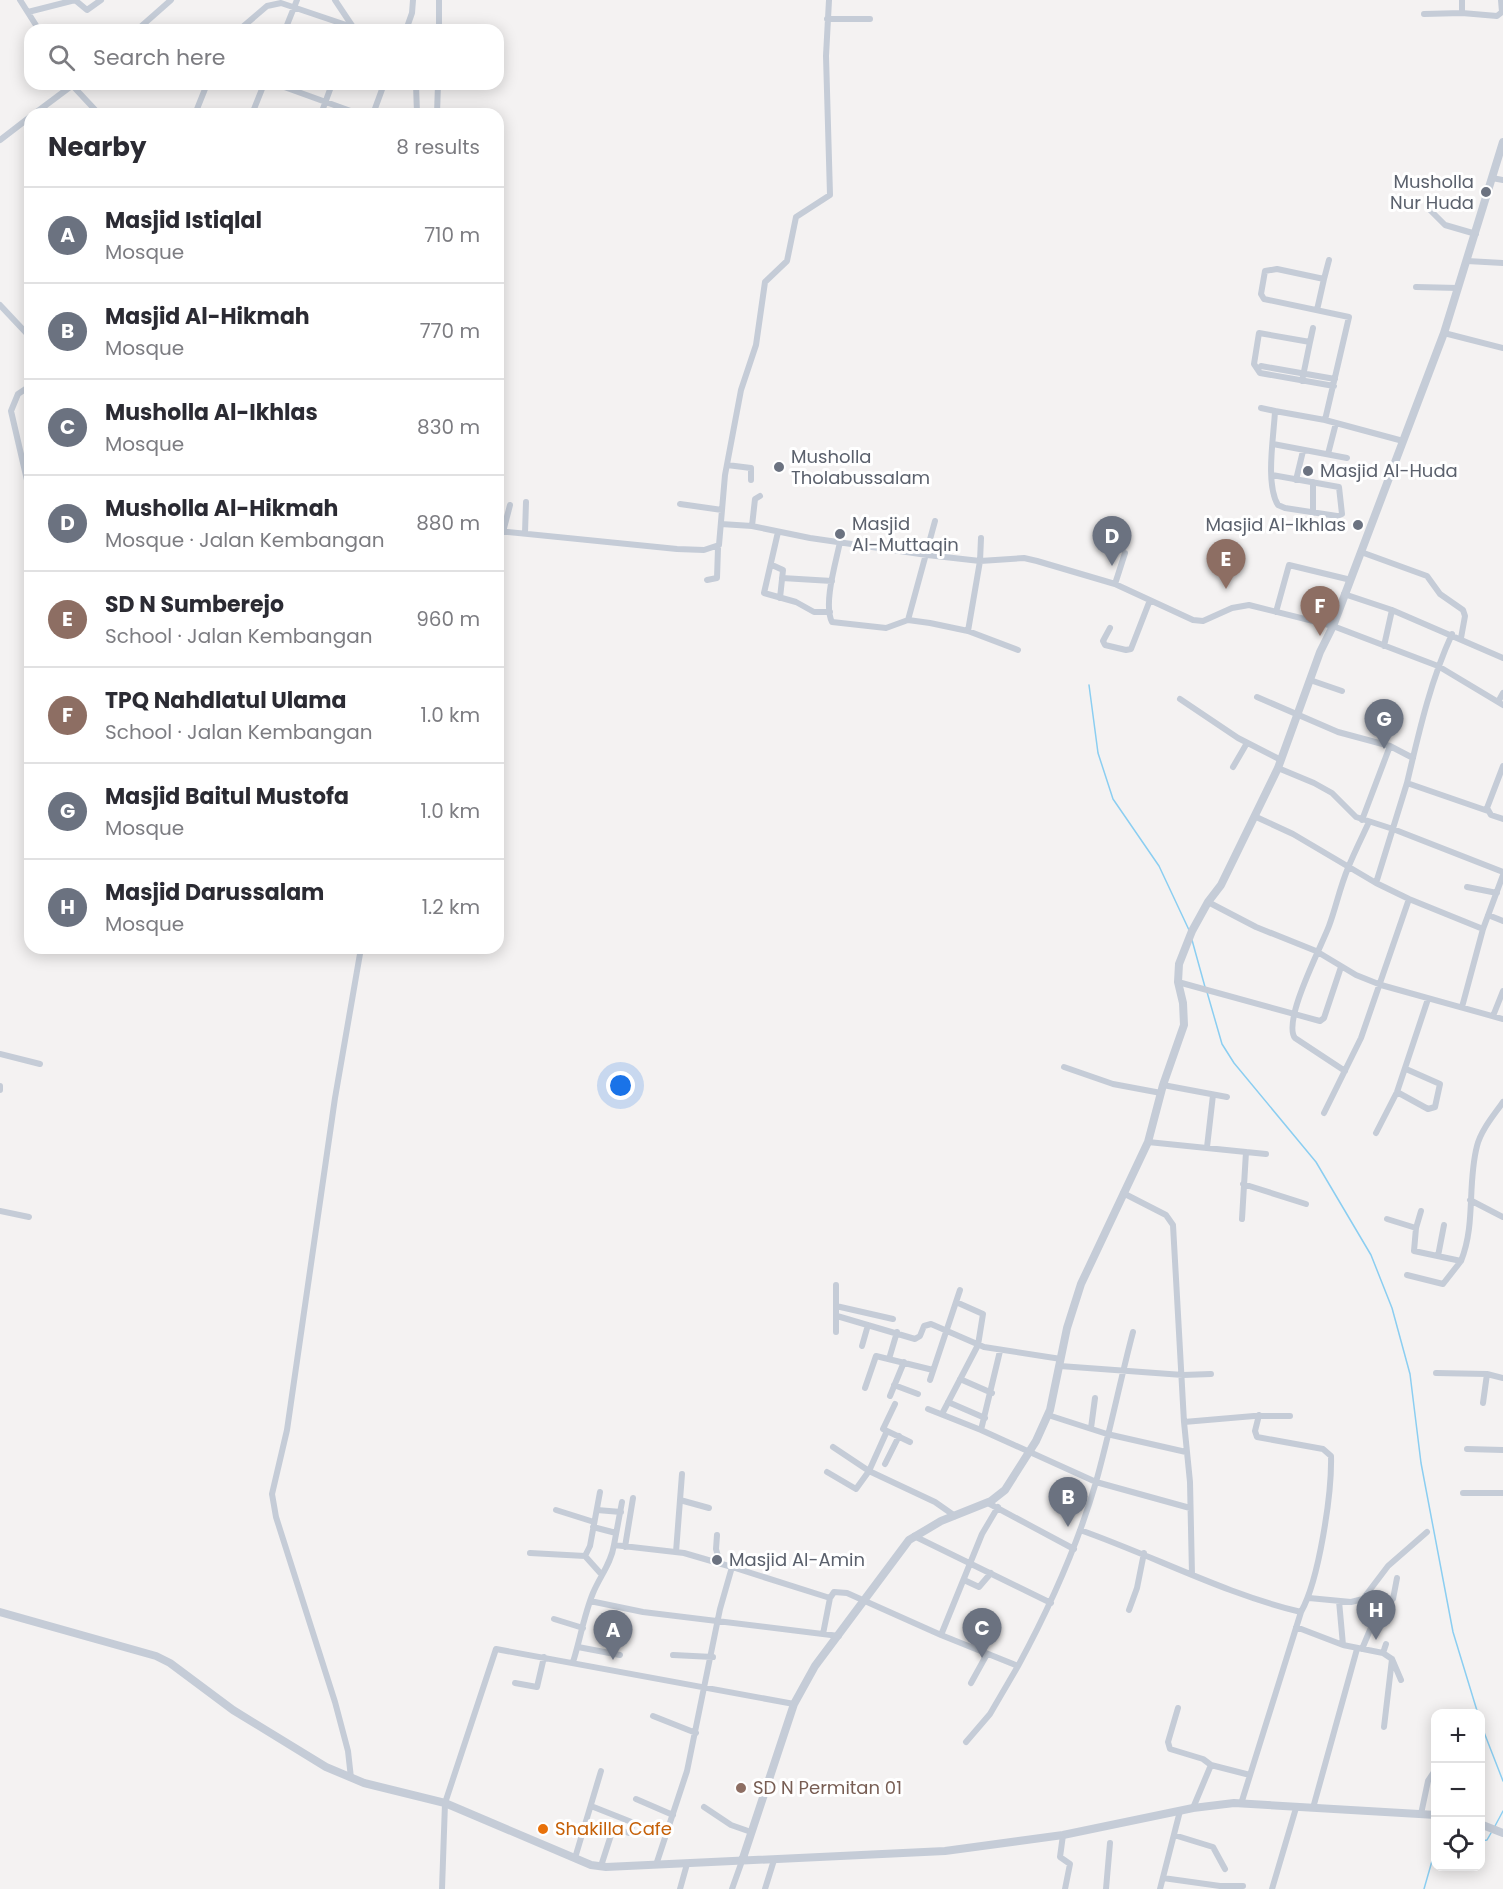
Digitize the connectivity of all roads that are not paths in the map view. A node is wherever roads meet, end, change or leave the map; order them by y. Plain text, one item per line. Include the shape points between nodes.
1 (20, 0) edge
2 (75, 0) edge
3 (101, 0) edge
4 (171, 0) edge
5 (335, 0) edge
6 (413, 0) edge
7 (439, 0) edge
8 (829, 0) edge
9 (1462, 0) edge
10 (1501, 0) edge
11 (296, 3) edge
12 (28, 12) junction
13 (1462, 13) junction
14 (1424, 14) dead end
15 (827, 19) junction
16 (870, 19) dead end
17 (35, 24) edge
18 (144, 24) edge
19 (246, 24) edge
20 (287, 24) edge
21 (344, 24) edge
22 (350, 24) edge
23 (408, 24) edge
24 (439, 24) edge
25 (64, 90) edge
26 (77, 90) edge
27 (205, 90) edge
28 (262, 90) edge
29 (294, 90) edge
30 (331, 90) edge
31 (382, 90) edge
32 (416, 90) edge
33 (438, 90) edge
34 (326, 101) junction
35 (41, 108) edge
36 (94, 108) edge
37 (197, 108) edge
38 (254, 108) edge
39 (323, 108) edge
40 (344, 108) edge
41 (375, 108) edge
42 (417, 108) edge
43 (437, 108) edge
44 (24, 121) edge
45 (0, 140) edge
46 (1503, 142) edge
47 (1492, 178) junction
48 (1503, 180) edge
49 (1429, 209) dead end
50 (1476, 234) junction
51 (1329, 260) dead end
52 (1467, 261) junction
53 (1503, 263) edge
54 (1324, 279) junction
55 (1416, 287) dead end
56 (1458, 288) junction
57 (0, 305) edge
58 (1317, 310) junction
59 (3, 315) edge
60 (1313, 328) dead end
61 (24, 332) edge
62 (1444, 333) junction
63 (1310, 342) junction
64 (1503, 348) edge
65 (1303, 377) junction
66 (1334, 382) junction
67 (24, 390) edge
68 (1261, 408) dead end
69 (1275, 411) junction
70 (1325, 420) junction
71 (1336, 423) junction
72 (1403, 441) junction
73 (1273, 444) junction
74 (1303, 451) junction
75 (1328, 454) junction
76 (1347, 458) dead end
77 (727, 465) junction
78 (24, 467) edge
79 (1272, 475) junction
80 (751, 480) dead end
81 (1296, 480) junction
82 (1313, 482) junction
83 (760, 496) dead end
84 (526, 502) dead end
85 (680, 504) dead end
86 (510, 505) dead end
87 (722, 510) junction
88 (1313, 513) junction
89 (504, 521) edge
90 (935, 521) dead end
91 (722, 524) junction
92 (753, 526) junction
93 (504, 532) edge
94 (778, 532) junction
95 (525, 533) junction
96 (981, 538) dead end
97 (840, 542) junction
98 (718, 548) junction
99 (1360, 552) junction
100 (1125, 553) dead end
101 (927, 555) junction
102 (980, 561) junction
103 (772, 565) junction
104 (782, 578) junction
105 (707, 580) dead end
106 (1351, 580) junction
107 (832, 581) junction
108 (1115, 585) junction
109 (1344, 594) junction
110 (780, 598) junction
111 (1150, 600) junction
112 (1392, 610) junction
113 (830, 612) junction
114 (1276, 612) junction
115 (908, 620) junction
116 (1333, 626) junction
117 (1110, 628) dead end
118 (968, 631) junction
119 (1452, 634) junction
120 (1461, 638) junction
121 (1384, 646) junction
122 (1018, 650) dead end
123 (1503, 658) edge
124 (1438, 666) junction
125 (1310, 680) junction
126 (1341, 691) dead end
127 (1503, 693) edge
128 (1257, 697) dead end
129 (1180, 699) dead end
130 (1501, 704) edge
131 (1298, 713) junction
132 (1247, 743) junction
133 (1390, 746) junction
134 (1413, 758) junction
135 (1280, 764) junction
136 (1503, 766) edge
137 (1233, 767) dead end
138 (1407, 783) junction
139 (1488, 812) junction
140 (1254, 816) junction
141 (1503, 819) edge
142 (1365, 821) junction
143 (1393, 829) junction
144 (1348, 868) junction
145 (1503, 874) edge
146 (1376, 883) junction
147 (1467, 886) dead end
148 (1497, 893) junction
149 (1409, 899) junction
150 (1208, 902) junction
151 (1488, 915) junction
152 (1503, 921) edge
153 (1483, 929) junction
154 (1316, 951) junction
155 (360, 954) edge
156 (1341, 967) junction
157 (1178, 982) junction
158 (1381, 985) junction
159 (1503, 991) edge
160 (1428, 999) junction
161 (1462, 1007) junction
162 (1295, 1013) junction
163 (1493, 1016) junction
164 (1503, 1019) edge
165 (0, 1054) edge
166 (40, 1064) dead end
167 (1064, 1067) dead end
168 (1406, 1069) junction
169 (1345, 1071) junction
170 (1162, 1089) junction
171 (1397, 1092) junction
172 (1213, 1095) junction
173 (1227, 1097) dead end
174 (1503, 1102) edge
175 (1324, 1113) dead end
176 (1376, 1133) dead end
177 (1148, 1142) junction
178 (1208, 1147) junction
179 (1246, 1152) junction
180 (1266, 1154) dead end
181 (1243, 1184) junction
182 (1123, 1193) junction
183 (1470, 1200) junction
184 (1306, 1204) dead end
185 (0, 1210) edge
186 (1420, 1211) dead end
187 (29, 1217) dead end
188 (1503, 1217) edge
189 (1242, 1219) dead end
190 (1387, 1219) dead end
191 (1444, 1226) dead end
192 (1416, 1228) junction
193 (1438, 1256) junction
194 (1461, 1261) junction
195 (1407, 1275) dead end
196 (836, 1285) dead end
197 (960, 1290) dead end
198 (956, 1302) junction
199 (836, 1306) junction
200 (837, 1316) junction
201 (893, 1319) dead end
202 (868, 1325) junction
203 (945, 1330) junction
204 (836, 1332) dead end
205 (897, 1332) junction
206 (1133, 1332) dead end
207 (978, 1345) junction
208 (862, 1346) dead end
209 (1000, 1351) junction
210 (889, 1359) junction
211 (903, 1362) junction
212 (1061, 1363) junction
213 (933, 1370) junction
214 (1123, 1371) junction
215 (1436, 1373) dead end
216 (1211, 1374) dead end
217 (1487, 1374) junction
218 (1183, 1375) junction
219 (1503, 1377) edge
220 (960, 1379) junction
221 (930, 1380) dead end
222 (894, 1385) junction
223 (865, 1388) dead end
224 (992, 1393) junction
225 (918, 1394) dead end
226 (890, 1396) dead end
227 (1095, 1398) dead end
228 (948, 1402) junction
229 (1484, 1403) dead end
230 (895, 1404) dead end
231 (928, 1409) dead end
232 (942, 1414) junction
233 (1048, 1415) junction
234 (1259, 1415) junction
235 (1290, 1416) dead end
236 (985, 1418) junction
237 (1184, 1422) junction
238 (1091, 1428) junction
239 (981, 1430) junction
240 (887, 1431) junction
241 (1107, 1434) junction
242 (899, 1436) junction
243 (910, 1442) dead end
244 (833, 1447) dead end
245 (1467, 1449) dead end
246 (1503, 1450) edge
247 (1186, 1452) junction
248 (1029, 1453) junction
249 (885, 1464) dead end
250 (868, 1471) junction
251 (827, 1472) dead end
252 (682, 1474) dead end
253 (1096, 1482) junction
254 (600, 1492) dead end
255 (1463, 1493) dead end
256 (1503, 1493) edge
257 (633, 1498) dead end
258 (680, 1500) junction
259 (622, 1502) dead end
260 (988, 1503) junction
261 (998, 1507) junction
262 (709, 1508) dead end
263 (1190, 1508) junction
264 (556, 1510) dead end
265 (597, 1510) junction
266 (621, 1512) junction
267 (956, 1516) junction
268 (593, 1525) junction
269 (1080, 1530) junction
270 (1427, 1532) dead end
271 (616, 1533) junction
272 (717, 1535) dead end
273 (914, 1536) junction
274 (614, 1545) junction
275 (625, 1546) junction
276 (1074, 1549) junction
277 (676, 1552) junction
278 (530, 1553) dead end
279 (1144, 1553) junction
280 (585, 1556) junction
281 (720, 1564) junction
282 (970, 1564) junction
283 (732, 1567) junction
284 (991, 1573) junction
285 (602, 1575) junction
286 (1192, 1575) junction
287 (1397, 1578) dead end
288 (964, 1580) junction
289 (1366, 1596) junction
290 (830, 1598) junction
291 (1309, 1598) junction
292 (590, 1601) junction
293 (1339, 1601) junction
294 (864, 1603) junction
295 (1052, 1603) junction
296 (1129, 1611) dead end
297 (0, 1612) edge
298 (1301, 1612) junction
299 (1375, 1618) dead end
300 (554, 1619) dead end
301 (718, 1620) junction
302 (583, 1628) junction
303 (1296, 1628) junction
304 (823, 1634) junction
305 (941, 1635) junction
306 (839, 1636) junction
307 (1386, 1644) dead end
308 (1343, 1645) junction
309 (578, 1647) junction
310 (1359, 1649) junction
311 (1383, 1653) junction
312 (620, 1654) dead end
313 (673, 1654) dead end
314 (987, 1654) junction
315 (544, 1657) junction
316 (713, 1657) junction
317 (1392, 1659) junction
318 (573, 1662) junction
319 (1018, 1666) junction
320 (1401, 1680) dead end
321 (515, 1683) dead end
322 (971, 1683) dead end
323 (706, 1688) junction
324 (794, 1704) junction
325 (1178, 1708) dead end
326 (653, 1716) dead end
327 (1384, 1727) dead end
328 (696, 1733) junction
329 (966, 1742) dead end
330 (1211, 1765) junction
331 (601, 1771) dead end
332 (1250, 1775) junction
333 (347, 1777) junction
334 (1431, 1779) edge
335 (636, 1799) dead end
336 (445, 1803) junction
337 (1241, 1804) junction
338 (591, 1806) junction
339 (704, 1807) dead end
340 (1193, 1808) junction
341 (1296, 1808) junction
342 (1313, 1808) junction
343 (1180, 1811) junction
344 (1421, 1814) junction
345 (672, 1815) junction
346 (1431, 1815) edge
347 (1485, 1825) edge
348 (751, 1832) junction
349 (1503, 1833) edge
350 (1063, 1834) junction
351 (1174, 1834) junction
352 (1110, 1843) dead end
353 (574, 1858) junction
354 (774, 1860) junction
355 (742, 1861) junction
356 (656, 1864) junction
357 (687, 1864) junction
358 (601, 1866) junction
359 (1225, 1869) dead end
360 (1163, 1878) junction
361 (1243, 1886) dead end
362 (1220, 1888) edge
363 (442, 1889) edge
364 (680, 1889) edge
365 (732, 1889) edge
366 (765, 1889) edge
367 (1065, 1889) edge
368 (1106, 1889) edge
369 (1161, 1889) edge
370 (1272, 1889) edge

1 - 12 street
2 - 3 street via 87,10
2 - 12 street
4 - 18 street
5 - 22 street
6 - 23 street
7 - 24 street
8 - 15 street
9 - 13 street
10 - 13 street via 1500,15
11 - 19 street via 267,6
11 - 20 street
11 - 21 street
12 - 17 street
13 - 14 street
15 - 16 street
15 - 77 street via 830,195 796,217 787,261 765,282 756,345 741,390
25 - 35 street
26 - 36 street
27 - 37 street
28 - 38 street
29 - 34 street
30 - 34 street
31 - 41 street
32 - 42 street
33 - 43 street
34 - 39 street
34 - 40 street
44 - 45 street
46 - 47 street
47 - 48 street
47 - 50 street
49 - 50 street via 1445,225
50 - 52 street
51 - 54 street
52 - 53 street
52 - 56 street
54 - 58 street
54 - 58 street via 1265,271 1261,297
55 - 56 street
56 - 62 street
57 - 59 street
58 - 66 street via 1349,319
59 - 61 street
60 - 63 street
62 - 64 street
62 - 72 street
63 - 65 street
63 - 65 street via 1259,333 1254,364 1258,369 1261,366
65 - 66 street
66 - 70 street
67 - 78 street via 12,403 11,411
68 - 69 street
69 - 70 street
69 - 73 street
70 - 71 street
71 - 72 street
71 - 75 street
72 - 99 street
73 - 74 street
73 - 79 street
74 - 75 street
74 - 81 street
75 - 76 street
77 - 80 street via 751,468
77 - 87 street
79 - 81 street
79 - 88 street via 1278,505
81 - 82 street
82 - 88 street
82 - 88 street via 1341,489 1342,512 1337,516
83 - 92 street via 755,498
84 - 95 street
85 - 87 street
86 - 89 street
87 - 91 street
90 - 101 street
91 - 92 street
91 - 98 street
92 - 94 street
93 - 95 street
94 - 97 street
94 - 103 street
95 - 98 street via 677,549
96 - 102 street
97 - 101 street
97 - 107 street
98 - 105 street via 717,578
99 - 106 street
99 - 120 street via 1430,578 1440,594 1463,610
100 - 108 street
101 - 102 street
101 - 115 street
102 - 108 street via 1037,561
102 - 118 street
103 - 104 street via 782,567
103 - 110 street via 764,591
104 - 107 street
104 - 110 street
106 - 109 street
106 - 114 street via 1289,565
107 - 113 street
108 - 111 street
109 - 112 street
109 - 116 street
110 - 113 street via 814,612
111 - 114 street via 1193,620 1214,618 1249,605
111 - 117 street via 1131,649 1105,645 1103,641
112 - 119 street
112 - 121 street
113 - 115 street via 832,622 841,624 886,628
114 - 116 street
115 - 118 street
116 - 121 street
116 - 125 street
118 - 122 street
119 - 120 street
119 - 124 street
120 - 123 street
121 - 124 street
124 - 130 street
124 - 134 street
125 - 126 street
125 - 131 street
127 - 130 street
128 - 131 street
129 - 132 street
131 - 133 street via 1338,732
131 - 135 street
132 - 135 street
132 - 137 street
133 - 134 street
133 - 142 street
134 - 138 street
135 - 140 street
135 - 142 street via 1322,787
136 - 139 street
138 - 139 street
138 - 143 street
139 - 141 street
140 - 144 street via 1293,834
140 - 150 street via 1221,885
142 - 143 street
142 - 144 street
143 - 145 street
143 - 146 street
144 - 146 street
144 - 154 street via 1329,928
145 - 148 street
146 - 149 street
147 - 148 street
148 - 151 street
149 - 153 street
149 - 158 street
150 - 154 street
150 - 157 street via 1179,964
151 - 152 street
151 - 153 street
153 - 161 street
154 - 156 street
154 - 162 street
155 - 333 street via 272,1505 335,1702 348,1751
156 - 158 street
156 - 162 street via 1322,1021
157 - 162 street
157 - 170 street via 1184,1025
158 - 160 street
158 - 169 street
159 - 163 street
160 - 161 street
160 - 168 street
161 - 163 street
162 - 169 street via 1294,1038
163 - 164 street
165 - 166 street
167 - 170 street via 1113,1084
168 - 171 street
168 - 171 street via 1440,1084 1435,1107 1428,1108
169 - 175 street
170 - 172 street
170 - 177 street
171 - 176 street
172 - 173 street
172 - 178 street
174 - 183 street via 1479,1138
177 - 178 street
177 - 182 street
178 - 179 street
179 - 180 street
179 - 181 street
181 - 184 street
181 - 189 street
182 - 212 street via 1081,1284
182 - 218 street via 1166,1215 1173,1225
183 - 188 street
183 - 194 street via 1471,1224
185 - 187 street
186 - 192 street
190 - 192 street
191 - 193 street
192 - 193 street via 1414,1251
193 - 194 street
194 - 195 street via 1444,1284
196 - 199 street
197 - 198 street
198 - 203 street
198 - 207 street via 984,1315
199 - 200 street
199 - 201 street
200 - 202 street
200 - 204 street
202 - 205 street
202 - 208 street
203 - 205 street via 927,1324 915,1339
203 - 207 street
203 - 213 street
205 - 210 street
206 - 214 street
207 - 209 street
207 - 220 street
209 - 212 street
209 - 224 street
210 - 211 street
210 - 223 street via 874,1357
211 - 213 street
211 - 222 street
212 - 214 street
212 - 233 street
213 - 221 street
214 - 218 street
214 - 241 street
215 - 217 street
216 - 218 street
217 - 219 street
217 - 229 street
218 - 237 street
220 - 224 street
220 - 228 street
222 - 225 street
222 - 226 street
224 - 236 street
227 - 238 street
228 - 232 street
228 - 236 street
230 - 240 street via 883,1429
231 - 232 street
232 - 239 street
233 - 238 street
233 - 248 street
234 - 235 street
234 - 237 street
234 - 291 street via 1257,1437 1323,1449 1331,1456 1321,1548
236 - 239 street
237 - 247 street
238 - 241 street
239 - 248 street
240 - 242 street
240 - 250 street
241 - 247 street
241 - 253 street
242 - 243 street
242 - 249 street
244 - 250 street
245 - 246 street
247 - 263 street
248 - 253 street
248 - 260 street via 1005,1490
250 - 251 street via 856,1489
250 - 267 street
252 - 258 street
253 - 263 street
253 - 269 street
254 - 265 street
255 - 256 street
257 - 275 street
258 - 262 street
258 - 277 street
259 - 266 street
260 - 261 street
260 - 267 street
261 - 276 street
261 - 282 street
263 - 286 street
264 - 268 street
265 - 266 street
265 - 268 street
266 - 271 street
267 - 273 street
268 - 271 street
268 - 280 street
269 - 276 street
269 - 279 street
270 - 289 street via 1383,1572
271 - 274 street
272 - 281 street
273 - 282 street
273 - 294 street
274 - 275 street
274 - 285 street via 610,1564
275 - 277 street
276 - 295 street
277 - 281 street
278 - 280 street
279 - 286 street
279 - 296 street
280 - 285 street
281 - 283 street
282 - 284 street
282 - 288 street
283 - 290 street
283 - 301 street
284 - 288 street via 979,1587
284 - 295 street
285 - 292 street
286 - 298 street
287 - 289 street via 1393,1599
288 - 305 street
289 - 293 street via 1357,1601
290 - 294 street via 841,1591
290 - 304 street
291 - 293 street
291 - 298 street
292 - 301 street
292 - 302 street
293 - 308 street
294 - 305 street
294 - 306 street
295 - 319 street
297 - 333 street via 156,1656 233,1710
298 - 303 street
299 - 310 street
300 - 302 street
301 - 304 street
301 - 316 street
302 - 309 street
303 - 308 street
303 - 332 street
304 - 306 street
305 - 314 street
306 - 324 street via 815,1666
307 - 311 street
308 - 310 street
309 - 312 street
309 - 318 street
310 - 311 street
310 - 342 street
311 - 317 street
313 - 316 street
314 - 319 street
314 - 322 street
315 - 318 street
315 - 321 street via 537,1687
315 - 336 street via 496,1649
316 - 323 street
317 - 320 street
317 - 327 street
318 - 323 street
319 - 329 street via 990,1713
323 - 324 street
323 - 328 street
324 - 348 street
325 - 330 street via 1168,1742 1170,1749
326 - 328 street
328 - 345 street
330 - 332 street
330 - 340 street
331 - 338 street
332 - 337 street
333 - 336 street
334 - 344 street
335 - 345 street
336 - 353 street
336 - 363 street
337 - 340 street
337 - 341 street
338 - 353 street
338 - 358 street via 634,1823 629,1833 614,1830
339 - 348 street
340 - 343 street
341 - 342 street
341 - 370 street
342 - 344 street
343 - 350 street
343 - 351 street
344 - 346 street
345 - 356 street
347 - 349 street
348 - 355 street
350 - 354 street via 934,1852
350 - 367 street via 1060,1857 1071,1868
351 - 359 street via 1213,1847
351 - 360 street
352 - 368 street
353 - 358 street
354 - 355 street
354 - 366 street
355 - 357 street
355 - 365 street
356 - 357 street
356 - 358 street
357 - 364 street
360 - 362 street
360 - 369 street
361 - 362 street

